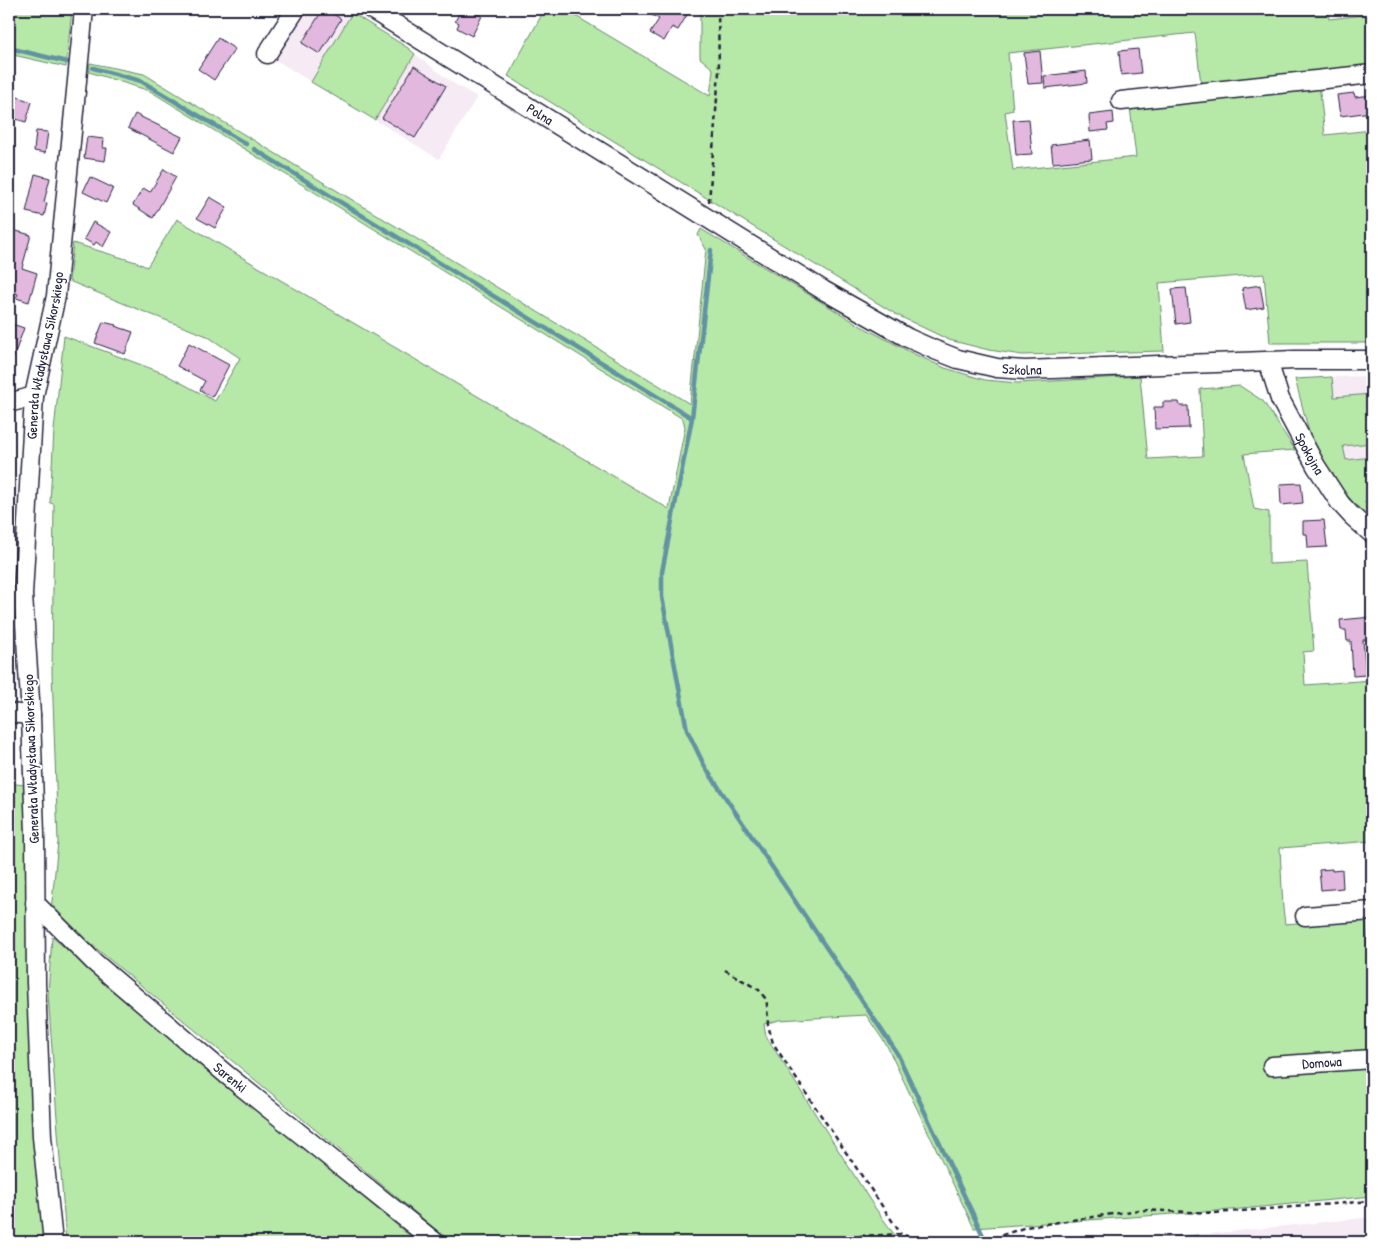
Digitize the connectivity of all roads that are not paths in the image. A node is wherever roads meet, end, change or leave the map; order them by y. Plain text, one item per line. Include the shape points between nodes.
1 (84, 9) edge
2 (296, 9) edge
3 (372, 9) edge
4 (267, 54) dead end
5 (1372, 74) edge
6 (1121, 101) dead end
7 (708, 218) joint
8 (1372, 360) edge
9 (1268, 361) junction
10 (34, 396) junction
11 (9, 403) edge
12 (1372, 534) edge
13 (9, 713) edge
14 (31, 715) junction
15 (35, 903) junction
16 (1372, 911) edge
17 (1305, 916) dead end
18 (1372, 1059) edge
19 (1272, 1066) dead end
20 (53, 1242) edge
21 (435, 1242) edge

1 - 10 street, Generała Władysława Sikorskiego via 56,296
2 - 4 street
3 - 7 street, Polna
5 - 6 street
7 - 9 street, Szkolna via 823,290 908,338 967,361 1025,370
8 - 9 street, Szkolna
9 - 12 street, Spokojna via 1280,400 1316,466 1340,503
10 - 11 street
10 - 14 street, Generała Władysława Sikorskiego via 23,595
13 - 14 street
14 - 15 street, Generała Władysława Sikorskiego
15 - 20 street, Generała Władysława Sikorskiego via 42,1137
15 - 21 street, Sarenki via 94,962 227,1075
16 - 17 street
18 - 19 street, Domowa

